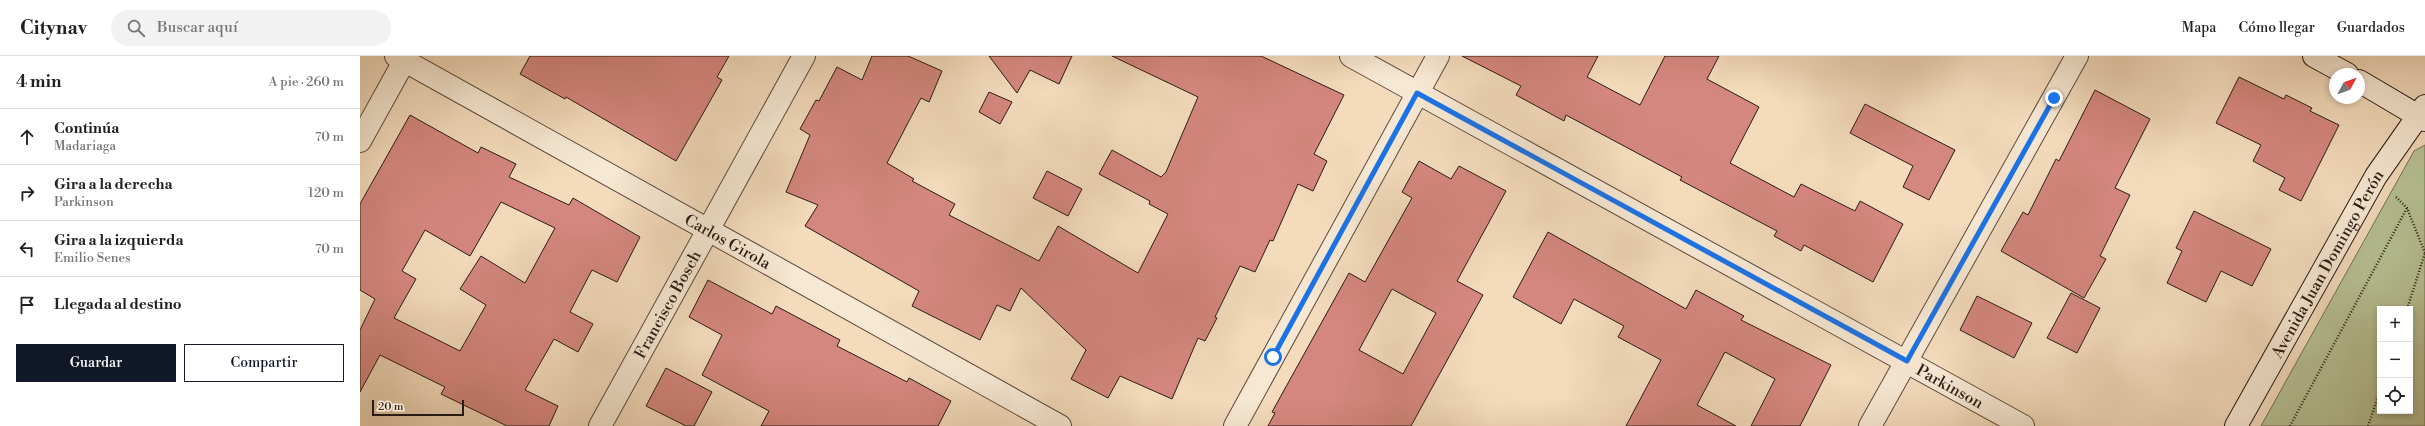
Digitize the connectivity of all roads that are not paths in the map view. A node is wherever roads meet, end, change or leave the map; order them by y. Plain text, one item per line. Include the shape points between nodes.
1 (804, 56) edge
2 (1351, 56) edge
3 (1438, 56) edge
4 (2077, 56) edge
5 (2314, 56) edge
6 (403, 58) edge
7 (2336, 68) edge
8 (2365, 84) edge
9 (1417, 93) junction
10 (2423, 114) edge
11 (360, 141) edge
12 (708, 230) junction
13 (1907, 361) junction
14 (600, 426) edge
15 (1060, 426) edge
16 (1236, 426) edge
17 (1870, 426) edge
18 (2023, 426) edge
19 (2236, 426) edge

1 - 12 street, Francisco Bosch
2 - 9 street, Parkinson
3 - 9 street
4 - 13 street
5 - 7 street
6 - 11 street
6 - 12 street, Carlos Girola
8 - 10 street
9 - 13 street, Parkinson
9 - 16 street
10 - 19 street, Avenida Juan Domingo Perón via 2376,176
12 - 14 street, Francisco Bosch
12 - 15 street, Carlos Girola
13 - 17 street
13 - 18 street, Parkinson

